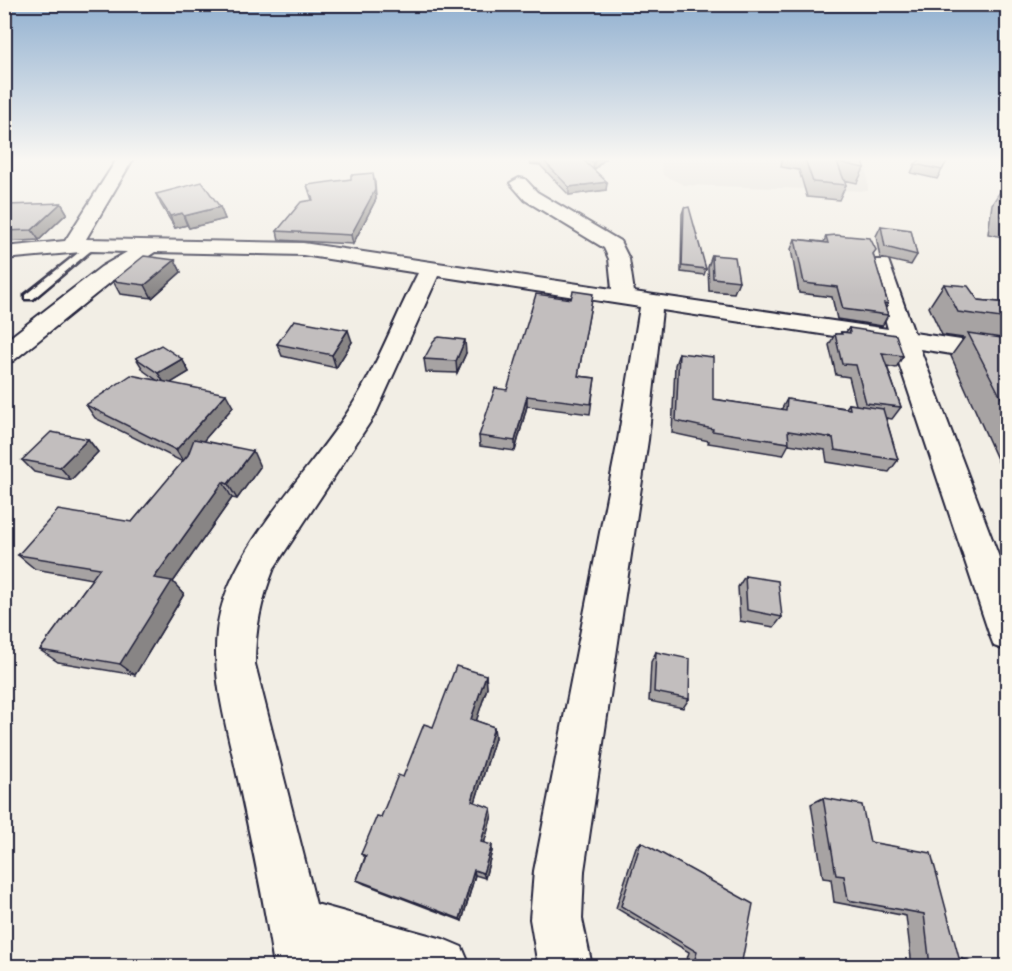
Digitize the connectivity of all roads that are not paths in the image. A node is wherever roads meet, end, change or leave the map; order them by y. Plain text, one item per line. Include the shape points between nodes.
1 (103, 204) edge
2 (545, 204) edge
3 (82, 246) junction
4 (149, 247) junction
5 (4, 253) edge
6 (881, 264) dead end
7 (431, 269) junction
8 (29, 297) dead end
9 (638, 300) junction
10 (903, 338) junction
11 (4, 355) edge
12 (1008, 355) edge
13 (1008, 633) edge
14 (298, 945) edge
15 (443, 966) edge
16 (565, 966) edge

1 - 3 street
2 - 9 street via 613,245
3 - 4 street
3 - 5 street
3 - 8 lane
4 - 7 street via 303,249
4 - 11 street via 109,272
6 - 10 street
7 - 9 street
7 - 14 street via 361,414 261,558 238,625 235,662 242,700
9 - 10 street
9 - 16 street via 633,440 554,909 558,947
10 - 12 street
10 - 13 street
14 - 15 street

